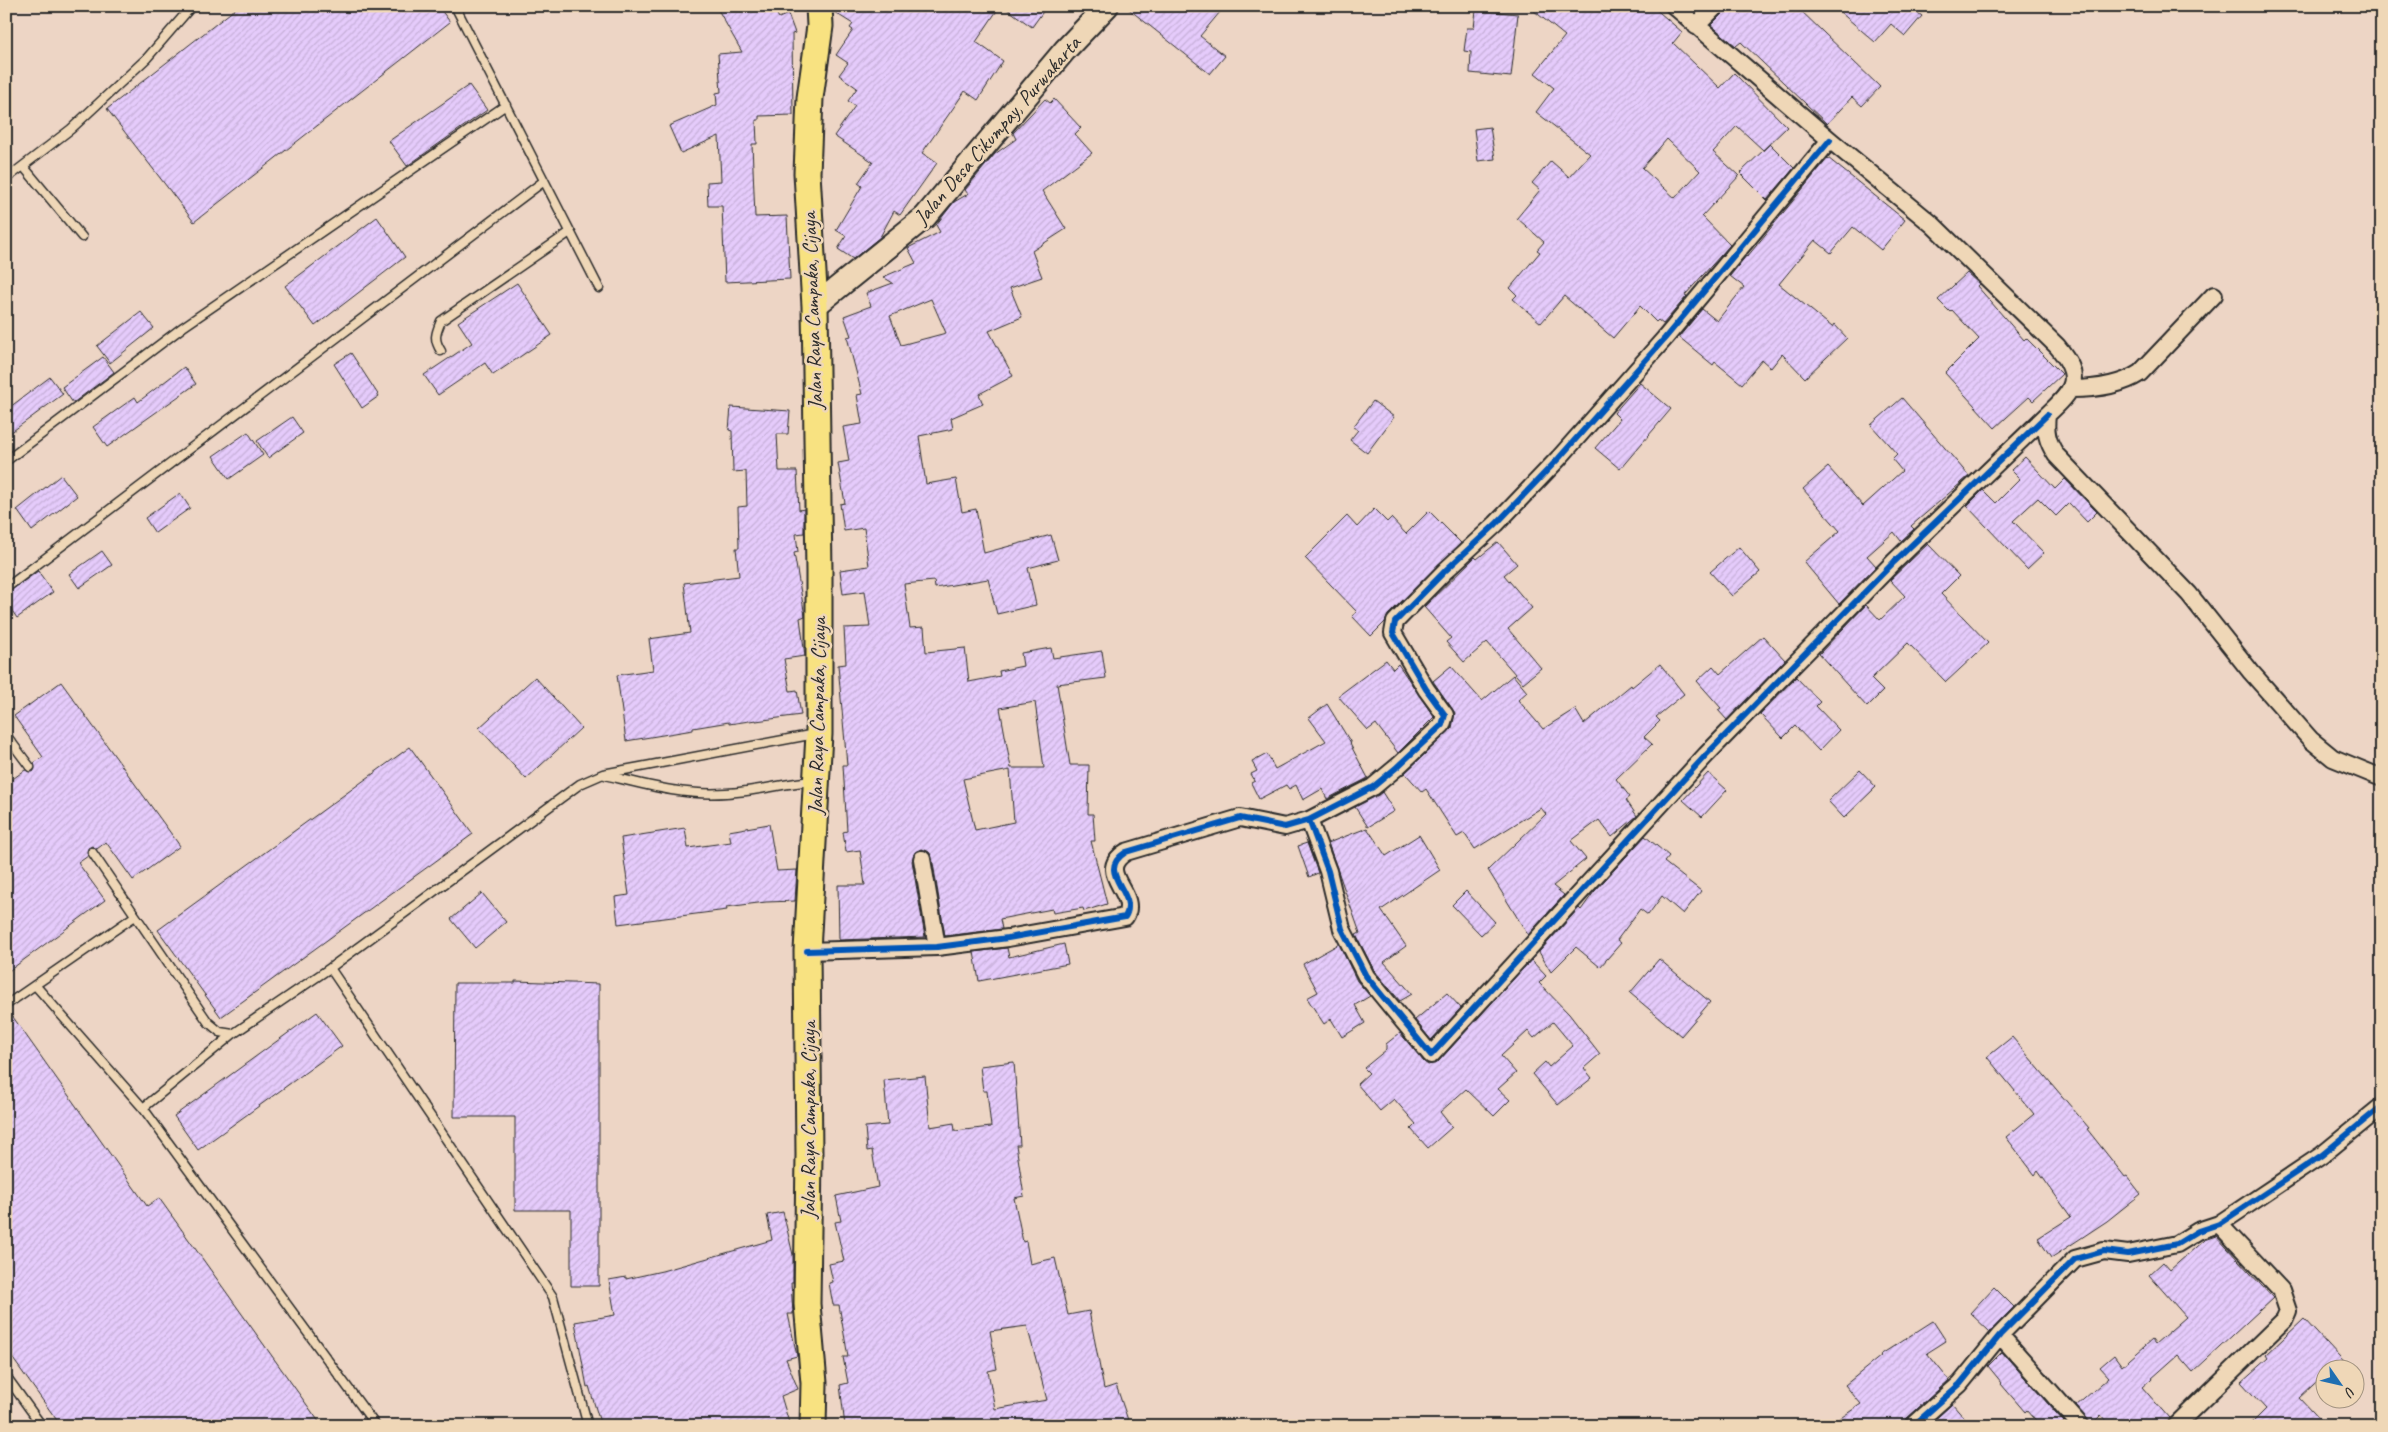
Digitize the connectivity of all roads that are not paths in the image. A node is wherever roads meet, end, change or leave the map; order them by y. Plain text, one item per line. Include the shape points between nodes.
1 (192, 6) edge
2 (455, 6) edge
3 (819, 6) edge
4 (1107, 6) edge
5 (1674, 6) edge
6 (1716, 6) edge
7 (1696, 26) junction
8 (506, 104) junction
9 (1830, 140) junction
10 (23, 166) junction
11 (6, 179) edge
12 (544, 181) junction
13 (570, 232) junction
14 (82, 237) dead end
15 (599, 288) dead end
16 (2214, 295) dead end
17 (814, 306) junction
18 (441, 350) dead end
19 (2071, 388) junction
20 (2047, 415) junction
21 (6, 461) edge
22 (6, 588) edge
23 (819, 734) junction
24 (6, 735) edge
25 (30, 767) dead end
26 (603, 774) junction
27 (2382, 778) edge
28 (817, 781) junction
29 (1309, 820) junction
30 (92, 852) dead end
31 (922, 859) dead end
32 (135, 916) junction
33 (937, 947) junction
34 (807, 951) junction
35 (330, 968) junction
36 (34, 985) junction
37 (6, 1006) edge
38 (233, 1034) junction
39 (2382, 1106) edge
40 (143, 1108) junction
41 (2219, 1224) junction
42 (2000, 1335) junction
43 (6, 1376) edge
44 (42, 1426) edge
45 (376, 1426) edge
46 (588, 1426) edge
47 (813, 1426) edge
48 (1913, 1426) edge
49 (2081, 1426) edge
50 (2175, 1426) edge

1 - 10 lane via 140,65 71,130
2 - 8 lane
3 - 17 main road, Jalan Raya Campaka, Cijaya via 807,173
4 - 17 street, Jalan Desa Cikumpay, Purwakarta via 1065,50 925,217
5 - 7 street
6 - 7 street
7 - 9 street
8 - 12 lane
8 - 21 lane via 183,327
9 - 19 street via 1933,225 2058,346 2070,361
9 - 29 street via 1665,338 1559,458 1395,622 1392,633 1445,719 1434,734 1373,787
10 - 11 lane
10 - 14 lane
12 - 13 lane
12 - 22 lane
13 - 15 lane
13 - 18 lane via 441,321 435,336
16 - 19 street via 2140,373 2096,389
17 - 23 main road, Jalan Raya Campaka, Cijaya via 820,571
19 - 20 street via 2067,397
20 - 27 street via 2047,442 2056,455 2189,594 2311,740 2333,758
20 - 29 street via 1894,562 1706,755 1431,1055 1366,976 1342,929 1328,871
23 - 26 lane
23 - 28 main road, Jalan Raya Campaka, Cijaya
24 - 25 lane
26 - 28 lane via 669,791 696,794
26 - 35 lane via 580,784
28 - 34 main road, Jalan Raya Campaka, Cijaya
29 - 33 street via 1285,827 1240,818 1126,852 1114,861 1113,868 1127,902 1129,912 1125,917
30 - 32 lane
31 - 33 street
32 - 36 lane
32 - 38 lane via 208,1022 220,1032
33 - 34 street
34 - 47 main road, Jalan Raya Campaka, Cijaya via 807,1304 814,1382
35 - 38 lane
35 - 46 lane via 553,1297
36 - 37 lane
36 - 40 lane
38 - 40 lane
39 - 41 street via 2322,1155
40 - 45 lane
41 - 42 street via 2198,1231 2177,1244 2128,1254 2104,1251 2075,1259
41 - 50 street via 2281,1290 2288,1311 2284,1320
42 - 48 street via 1960,1384
42 - 49 street
43 - 44 lane

